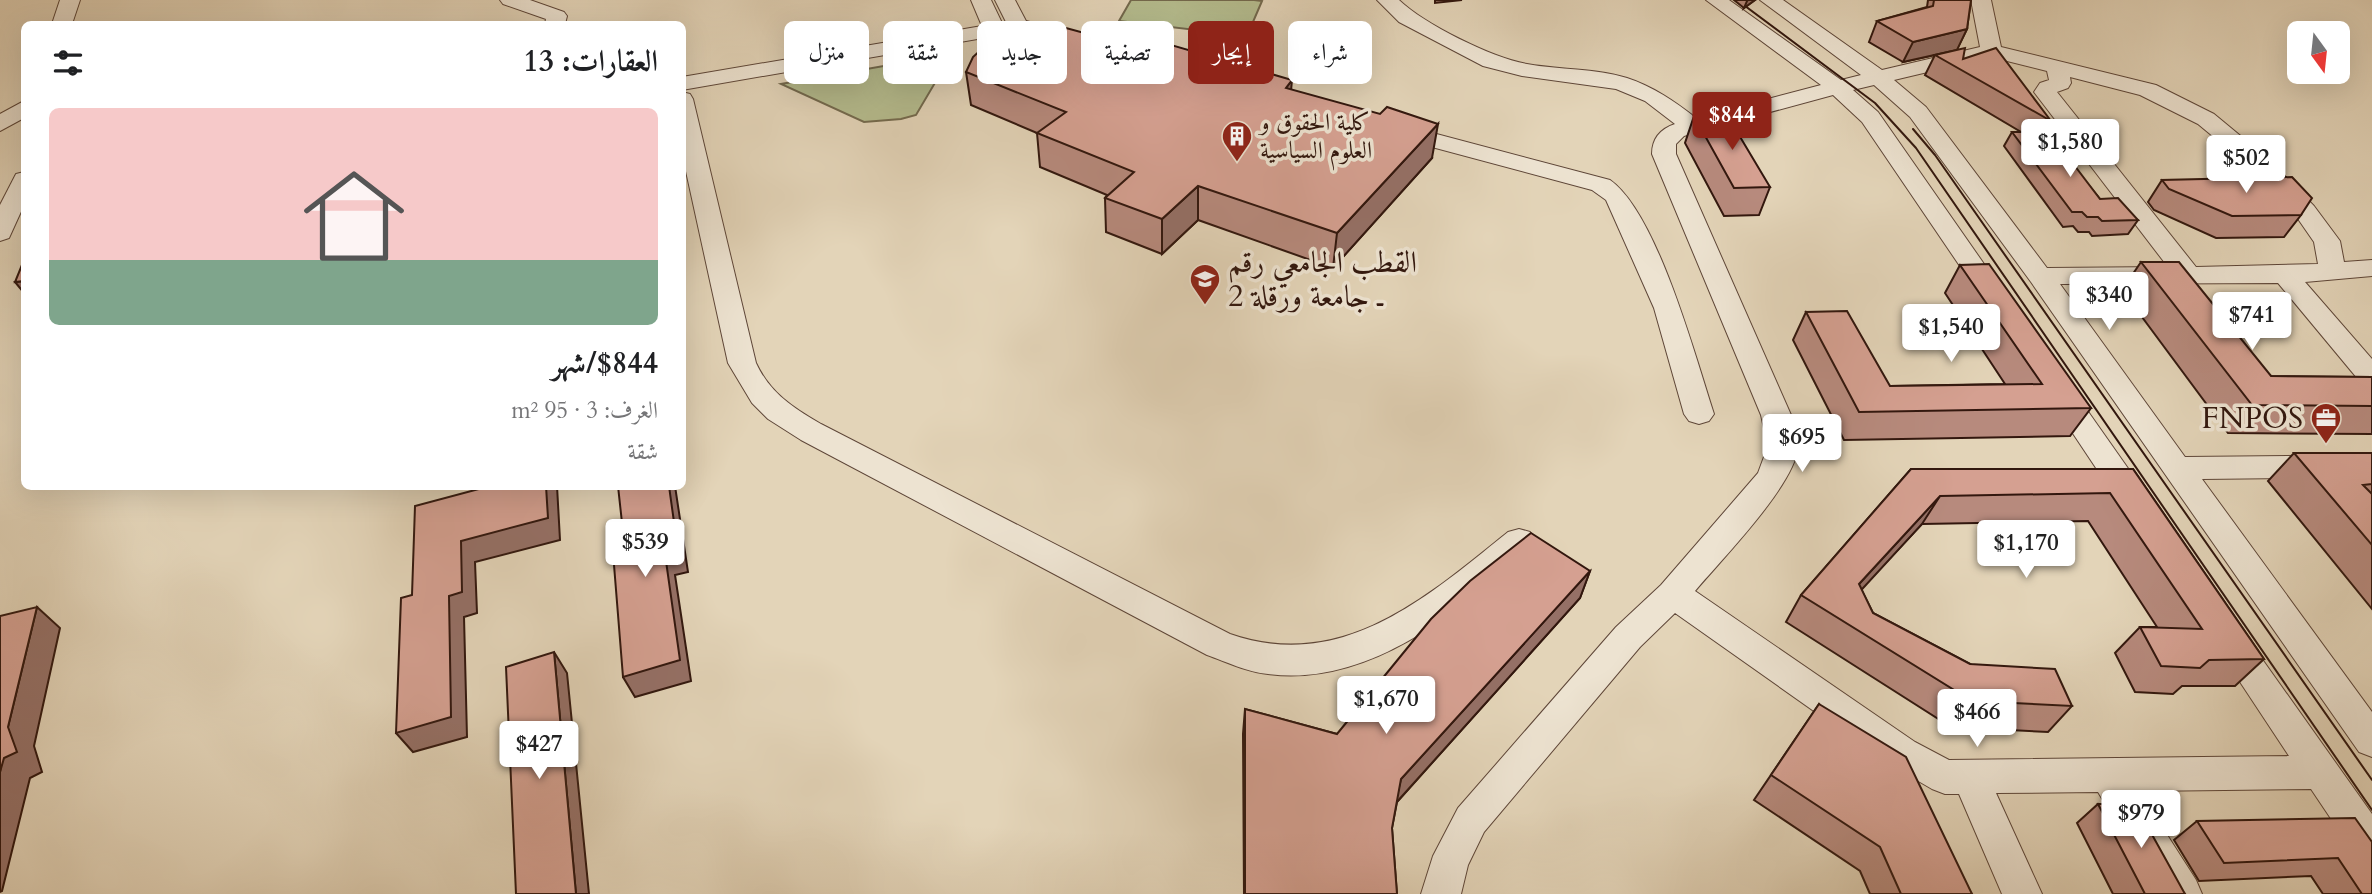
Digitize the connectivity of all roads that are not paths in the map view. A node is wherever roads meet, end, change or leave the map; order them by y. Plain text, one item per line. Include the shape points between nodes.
1 (70, 0) edge
2 (510, 0) edge
3 (981, 0) edge
4 (1006, 0) edge
5 (1387, 0) edge
6 (1716, 0) edge
7 (1770, 0) edge
8 (1981, 0) edge
9 (63, 21) edge
10 (556, 21) edge
11 (990, 21) edge
12 (1016, 21) edge
13 (977, 34) edge
14 (1991, 51) junction
15 (2057, 66) junction
16 (1878, 77) junction
17 (686, 83) edge
18 (1838, 87) junction
19 (21, 109) edge
20 (686, 117) edge
21 (0, 124) edge
22 (1379, 125) edge
23 (1692, 127) junction
24 (21, 186) edge
25 (0, 233) edge
26 (21, 240) edge
27 (0, 244) edge
28 (2372, 268) edge
29 (2332, 269) junction
30 (2188, 275) junction
31 (2285, 275) junction
32 (2040, 276) junction
33 (2013, 324) edge
34 (2044, 370) edge
35 (2372, 377) edge
36 (1699, 414) dead end
37 (2372, 466) edge
38 (2175, 468) junction
39 (2147, 519) edge
40 (1519, 541) edge
41 (1673, 594) junction
42 (2210, 611) edge
43 (2372, 741) edge
44 (2321, 772) junction
45 (2107, 774) junction
46 (1970, 778) junction
47 (2372, 846) edge
48 (1441, 894) edge
49 (2022, 894) edge
50 (2182, 894) edge

1 - 9 street
2 - 10 street via 557,16
3 - 11 street
4 - 12 street
5 - 23 street via 1406,18 1491,61 1522,70 1620,83 1653,96
6 - 18 street
7 - 16 street
8 - 14 street
13 - 17 street
14 - 15 street
14 - 16 street
15 - 29 street via 2148,90 2186,107 2222,131 2305,211 2327,241
15 - 30 street via 2060,83 2045,92
16 - 18 street
16 - 32 street via 1918,112
18 - 23 street
18 - 33 street via 1870,117
19 - 21 street
20 - 40 street via 742,363 765,402 811,432 1219,645 1270,660 1320,659 1364,645 1457,592
22 - 36 street via 1601,185 1615,195 1667,308
23 - 41 street via 1668,136 1664,154 1776,415 1783,446 1769,481
24 - 25 street
26 - 27 street
28 - 29 street
29 - 31 street
30 - 31 street
30 - 32 street
31 - 35 street
32 - 38 street
34 - 39 street
37 - 38 street
38 - 43 street
41 - 46 street via 1902,753 1945,777
41 - 48 street via 1628,637 1471,820 1457,843
42 - 44 street
44 - 45 street
44 - 47 street
45 - 46 street
45 - 50 street
46 - 49 street

